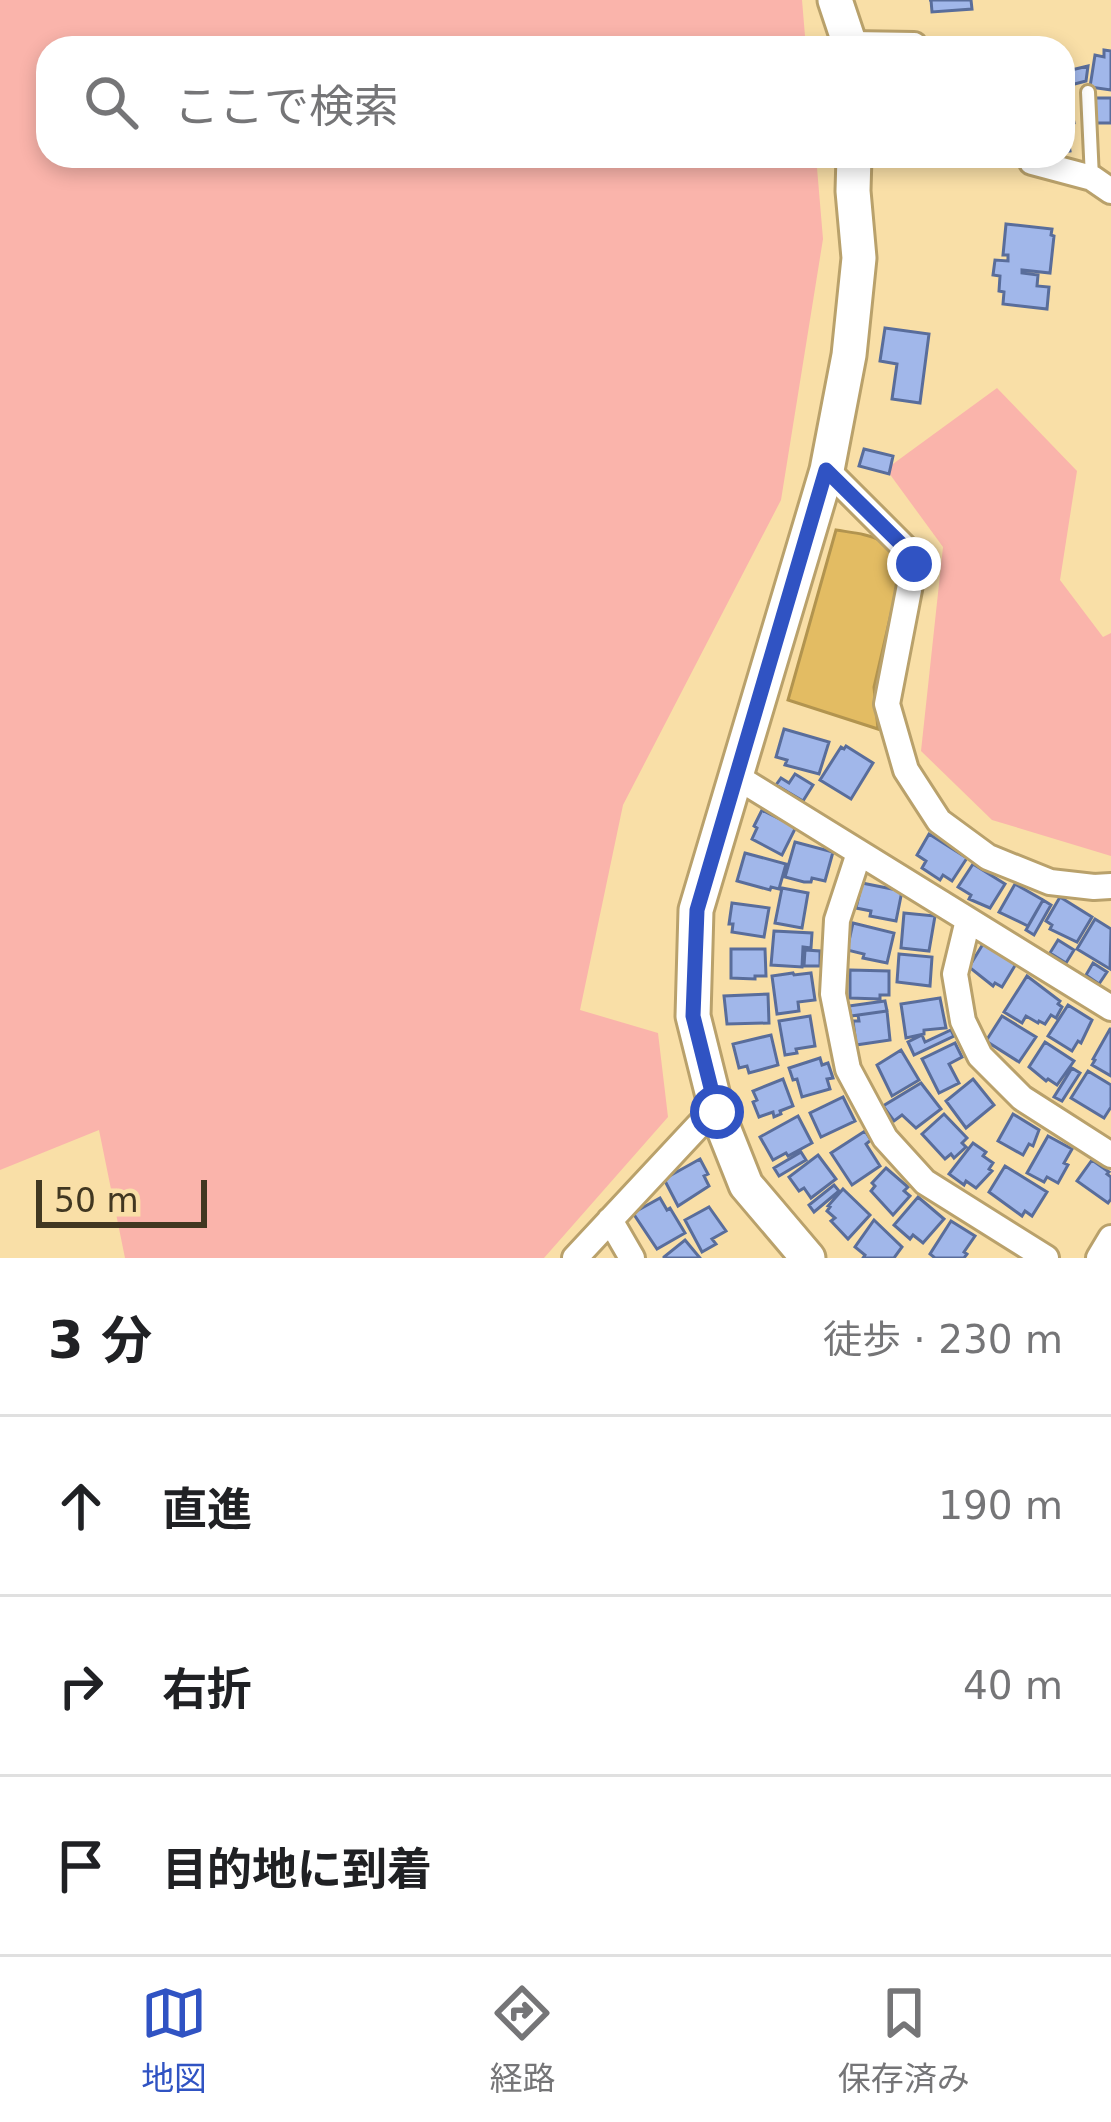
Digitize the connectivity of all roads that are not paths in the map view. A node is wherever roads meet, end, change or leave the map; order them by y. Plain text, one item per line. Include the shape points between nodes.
1 (835, 0) edge
2 (848, 36) edge
3 (1088, 92) dead end
4 (854, 168) edge
5 (1050, 168) edge
6 (1102, 185) edge
7 (826, 470) junction
8 (737, 777) junction
9 (859, 853) junction
10 (1111, 886) edge
11 (968, 920) junction
12 (1111, 1009) edge
13 (717, 1112) junction
14 (1111, 1155) edge
15 (610, 1220) junction
16 (1111, 1238) edge
17 (574, 1258) edge
18 (632, 1258) edge
19 (808, 1258) edge
20 (1046, 1258) edge
21 (1099, 1258) edge

1 - 2 street
3 - 6 lane
4 - 7 street via 859,258
5 - 6 street
7 - 8 street
7 - 10 street via 914,564 887,704 906,770 939,821 988,857 1050,882
8 - 9 street
8 - 13 street via 697,910 693,1016
9 - 11 street
9 - 20 street via 838,920 833,994 848,1070 885,1138 925,1182
11 - 12 street
11 - 14 street via 955,974 963,1021 980,1056 1022,1098
13 - 15 street
13 - 19 street via 746,1185
15 - 17 street
15 - 18 street
16 - 21 street

